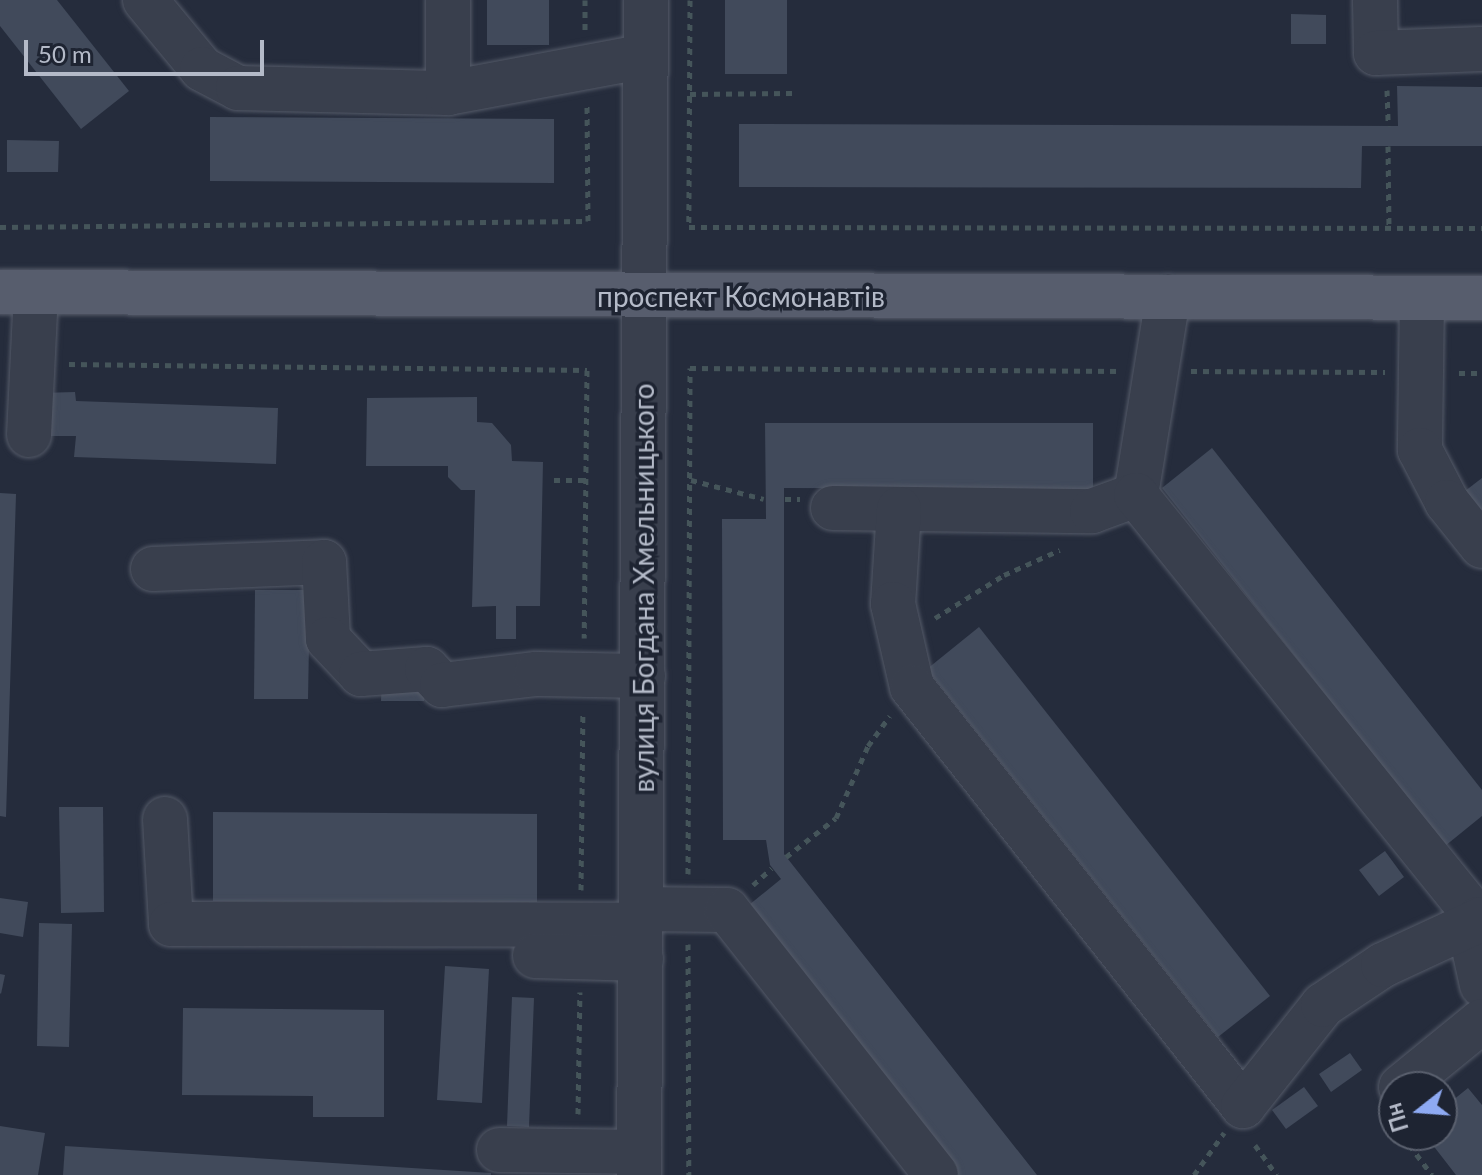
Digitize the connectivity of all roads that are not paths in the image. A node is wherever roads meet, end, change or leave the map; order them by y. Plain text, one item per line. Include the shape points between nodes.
1 (145, 0) edge
2 (448, 0) edge
3 (646, 0) edge
4 (1375, 0) edge
5 (1482, 49) edge
6 (646, 56) junction
7 (448, 93) junction
8 (18, 292) edge
9 (645, 296) junction
10 (1168, 297) junction
11 (1422, 298) junction
12 (1482, 298) edge
13 (23, 377) edge
14 (29, 435) dead end
15 (1136, 495) junction
16 (833, 508) dead end
17 (899, 509) junction
18 (1482, 546) edge
19 (153, 569) dead end
20 (643, 676) junction
21 (165, 819) dead end
22 (1480, 919) edge
23 (641, 931) junction
24 (581, 941) junction
25 (535, 956) dead end
26 (1482, 985) edge
27 (1482, 1021) edge
28 (1430, 1071) edge
29 (499, 1150) dead end
30 (639, 1163) edge
31 (936, 1175) edge

1 - 7 street via 202,69 238,88
2 - 7 street
3 - 6 street, вулиця Богдана Хмельницького
4 - 5 street via 1376,53
6 - 7 street
6 - 9 street, вулиця Богдана Хмельницького
8 - 9 main road, проспект Космонавтів
8 - 13 street
9 - 10 main road, проспект Космонавтів
9 - 20 street, вулиця Богдана Хмельницького
10 - 11 main road, проспект Космонавтів
10 - 15 street
11 - 12 main road, проспект Космонавтів
11 - 18 street via 1420,450 1447,502
13 - 14 street
15 - 17 street via 1092,511
15 - 22 street
16 - 17 street
17 - 22 street via 893,604 912,687 1249,1126 1323,1005 1383,965
19 - 20 street via 324,562 328,639 361,674 427,669 442,685 536,674
20 - 23 street, вулиця Богдана Хмельницького
21 - 24 street via 171,924
22 - 26 street via 1473,944
23 - 24 street
23 - 30 street, вулиця Богдана Хмельницького
23 - 31 street via 688,910 727,910
24 - 25 street
27 - 28 street
29 - 30 street via 578,1151

